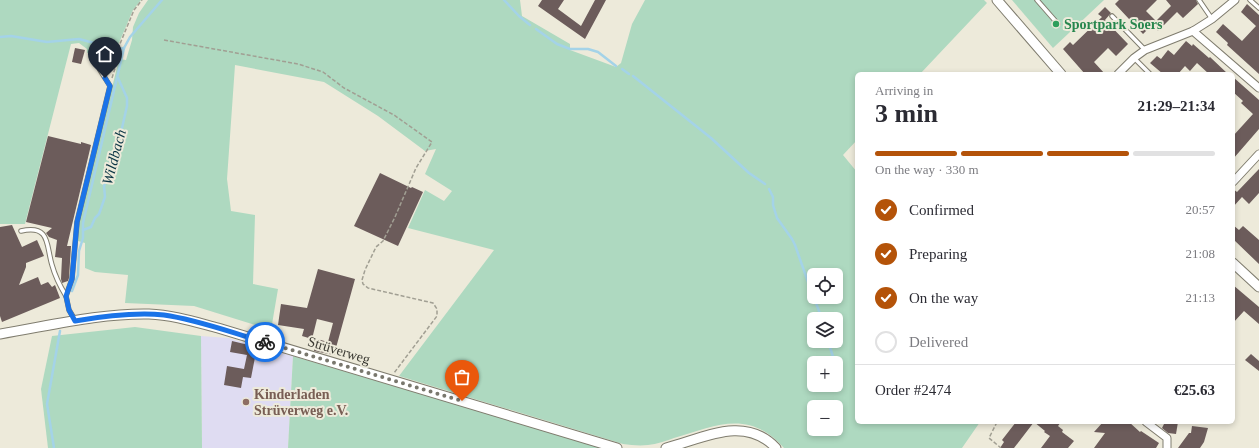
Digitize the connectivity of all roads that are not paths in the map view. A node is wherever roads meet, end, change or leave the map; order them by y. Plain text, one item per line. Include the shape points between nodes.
1 (997, 0) edge
2 (1037, 0) edge
3 (1199, 0) edge
4 (1235, 0) edge
5 (1250, 0) edge
6 (1259, 8) edge
7 (1112, 16) dead end
8 (1212, 19) junction
9 (1058, 24) dead end
10 (1192, 31) junction
11 (1145, 50) junction
12 (1134, 58) junction
13 (100, 70) dead end
14 (1059, 72) edge
15 (1120, 72) edge
16 (1148, 72) edge
17 (1259, 88) edge
18 (1259, 154) edge
19 (1235, 180) edge
20 (21, 231) dead end
21 (1235, 265) edge
22 (1259, 286) edge
23 (66, 296) junction
24 (75, 321) junction
25 (0, 334) edge
26 (1150, 424) edge
27 (617, 448) edge
28 (666, 448) edge
29 (776, 448) edge
30 (1167, 448) edge

1 - 14 street
2 - 9 lane
3 - 8 lane
4 - 8 street
5 - 6 lane
7 - 11 lane
8 - 10 street
10 - 11 street
10 - 17 street
11 - 12 street
12 - 15 street
12 - 16 lane
13 - 23 lane via 110,86 77,222 72,279
18 - 19 street
20 - 23 lane via 36,230 48,241 52,264
21 - 22 street
23 - 24 lane
24 - 25 street, Strüverweg
24 - 27 street, Strüverweg via 130,314 178,318
26 - 30 street via 1167,438
28 - 29 street via 731,430 759,436

